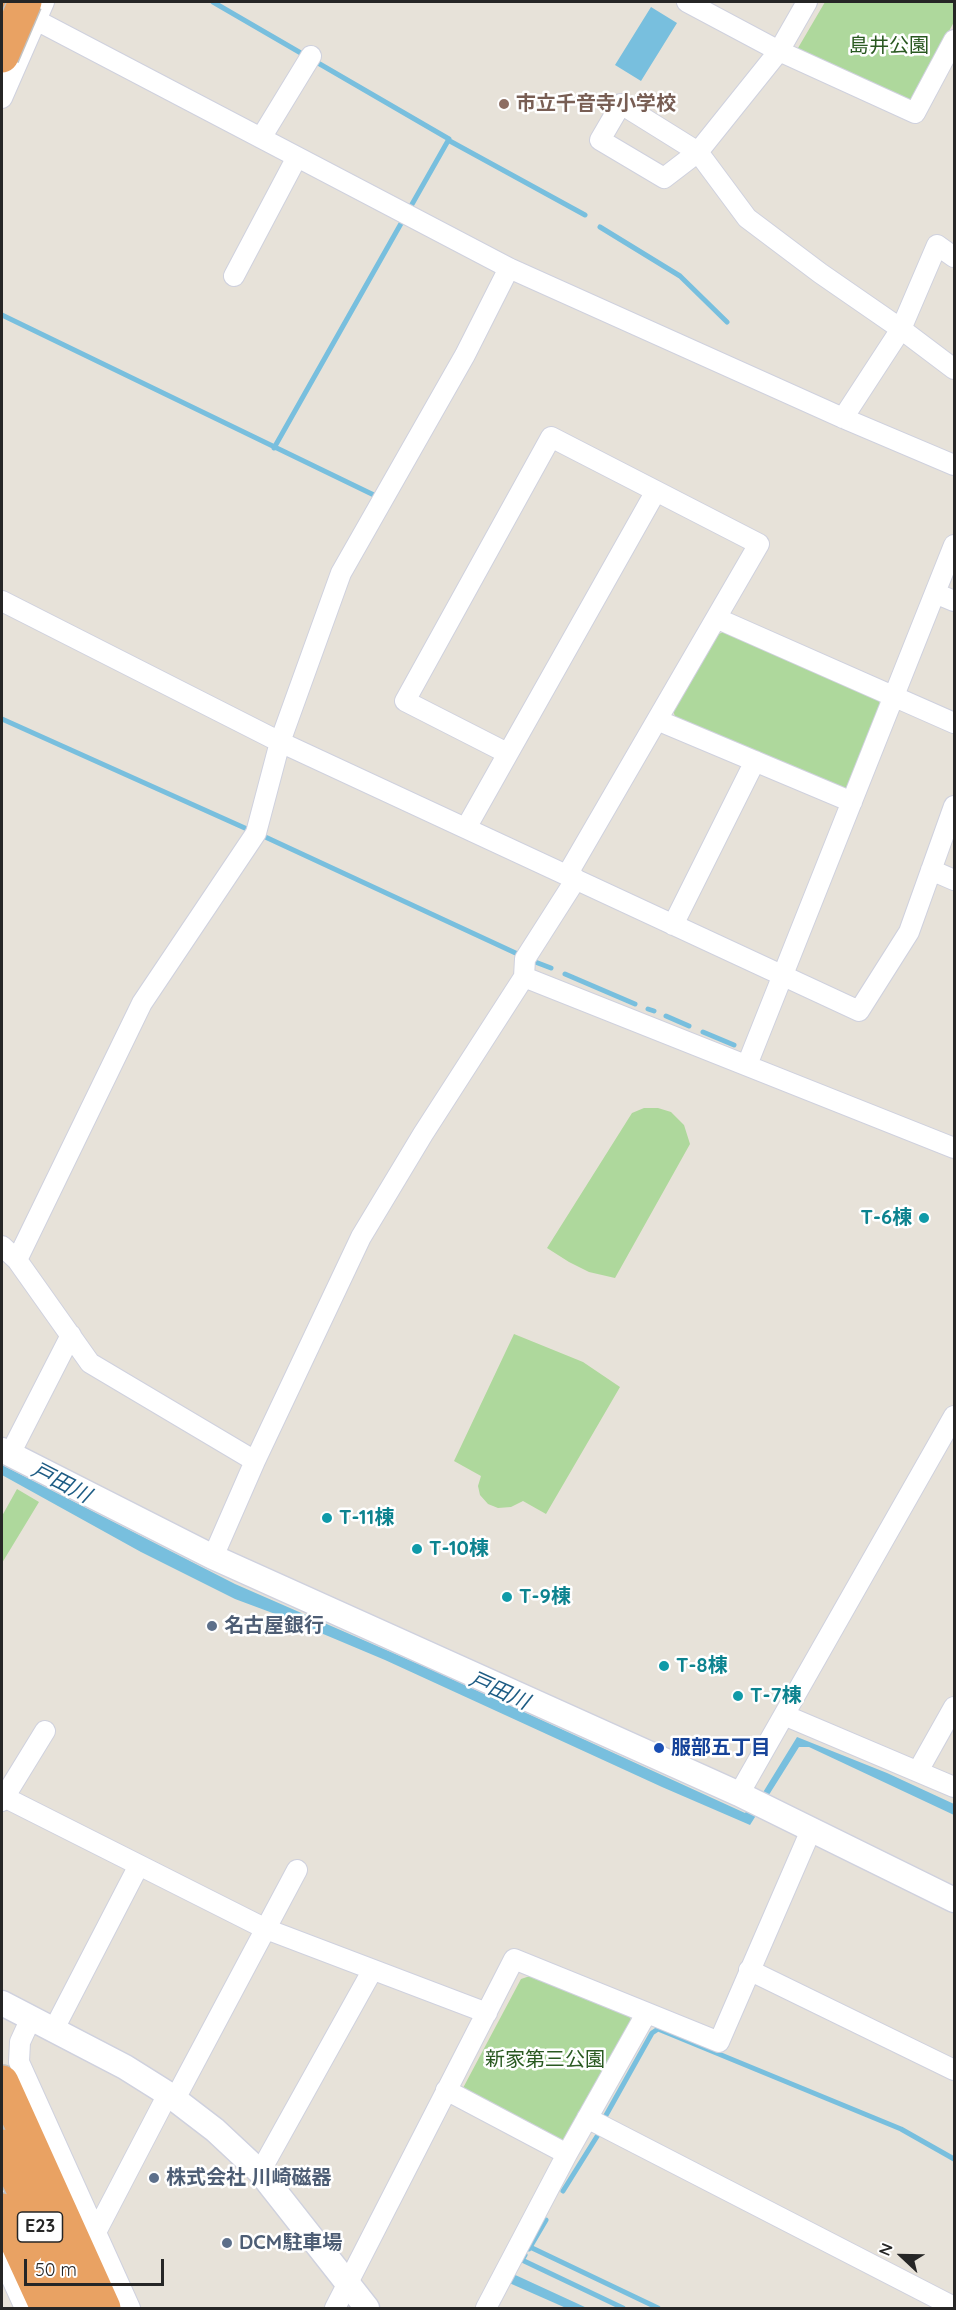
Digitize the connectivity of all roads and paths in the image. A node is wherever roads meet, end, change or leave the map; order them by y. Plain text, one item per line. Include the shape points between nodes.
1 (7, 2) edge
2 (12, 2) edge
3 (44, 2) edge
4 (687, 2) edge
5 (807, 2) edge
6 (31, 11) edge
7 (2, 13) edge
8 (954, 40) edge
9 (779, 51) junction
10 (2, 56) edge
11 (310, 58) dead end
12 (2, 98) edge
13 (261, 138) junction
14 (698, 152) junction
15 (297, 157) junction
16 (954, 257) edge
17 (509, 268) junction
18 (234, 276) dead end
19 (901, 329) junction
20 (954, 369) edge
21 (843, 418) junction
22 (954, 465) edge
23 (656, 491) junction
24 (954, 545) edge
25 (935, 593) junction
26 (954, 600) edge
27 (2, 601) edge
28 (716, 618) junction
29 (894, 696) junction
30 (657, 720) junction
31 (954, 723) edge
32 (280, 742) junction
33 (507, 753) junction
34 (755, 761) junction
35 (852, 802) junction
36 (954, 807) edge
37 (466, 828) junction
38 (931, 870) junction
39 (571, 877) junction
40 (954, 880) edge
41 (673, 925) junction
42 (783, 976) junction
43 (524, 977) junction
44 (747, 1065) junction
45 (954, 1148) edge
46 (2, 1246) edge
47 (17, 1260) junction
48 (70, 1335) junction
49 (954, 1416) edge
50 (6, 1452) edge
51 (255, 1461) junction
52 (213, 1557) junction
53 (954, 1707) edge
54 (784, 1715) junction
55 (45, 1731) dead end
56 (918, 1771) junction
57 (954, 1787) edge
58 (3, 1799) edge
59 (751, 1800) junction
60 (811, 1830) junction
61 (139, 1865) junction
62 (297, 1870) dead end
63 (954, 1900) edge
64 (266, 1929) junction
65 (750, 1970) junction
66 (372, 1971) junction
67 (2, 2003) edge
68 (487, 2013) junction
69 (646, 2014) junction
70 (31, 2018) junction
71 (54, 2029) junction
72 (954, 2070) edge
73 (2, 2082) edge
74 (446, 2090) junction
75 (171, 2096) junction
76 (587, 2118) junction
77 (2, 2146) edge
78 (567, 2154) junction
79 (260, 2172) junction
80 (2, 2210) edge
81 (96, 2232) junction
82 (2, 2257) edge
83 (348, 2283) junction
84 (954, 2307) edge
85 (26, 2308) edge
86 (47, 2308) edge
87 (80, 2308) edge
88 (104, 2308) edge
89 (130, 2308) edge
90 (335, 2308) edge
91 (368, 2308) edge
92 (486, 2308) edge

1 - 7 highway
2 - 6 street
3 - 6 street
4 - 9 street
5 - 9 street
6 - 10 highway, bridge
6 - 12 street
6 - 13 street
8 - 9 street via 915,113
9 - 14 street
11 - 13 street
13 - 15 street
14 - 14 street via 621,104 600,140 664,178
14 - 19 street via 747,218
15 - 17 street
15 - 18 street
16 - 19 street via 938,245
17 - 21 street
17 - 32 street via 465,355 341,573
19 - 20 street
19 - 21 street
21 - 22 street
23 - 28 street via 759,544
23 - 33 street
23 - 33 street via 551,437 405,701
24 - 25 street
25 - 26 street
25 - 29 street
27 - 32 street
28 - 29 street
28 - 30 street
29 - 31 street
29 - 35 street
30 - 34 street
30 - 39 street
32 - 37 street
32 - 47 street via 256,833 142,1003
33 - 37 street
34 - 35 street
34 - 41 street
35 - 42 street
36 - 38 street
37 - 39 street
38 - 40 street
38 - 42 street via 909,932 859,1011
39 - 41 street
39 - 43 street via 525,959
41 - 42 street
42 - 44 street
43 - 44 street
43 - 51 street via 361,1237
44 - 45 street
46 - 47 street
47 - 48 street
48 - 50 street
48 - 51 street via 90,1363
49 - 54 street
50 - 52 street
51 - 52 street
52 - 59 street
53 - 56 street
54 - 56 street
54 - 59 street
55 - 58 street
56 - 57 street
58 - 61 street
59 - 60 street
60 - 63 street
60 - 65 street
61 - 64 street
61 - 71 street
62 - 64 street
64 - 66 street
64 - 75 street
65 - 69 street via 718,2042
65 - 72 street
66 - 68 street
66 - 79 street
67 - 70 street
68 - 69 street via 514,1959
68 - 74 street
69 - 76 street
70 - 71 street
70 - 81 street via 20,2042 19,2062
71 - 75 street
73 - 88 highway
74 - 78 street
74 - 83 street
75 - 79 street
75 - 81 street
76 - 78 street
76 - 84 street
77 - 87 highway, E23
78 - 92 street
79 - 83 street
80 - 86 highway, E23
81 - 89 street
82 - 85 street
83 - 90 street
83 - 91 street

